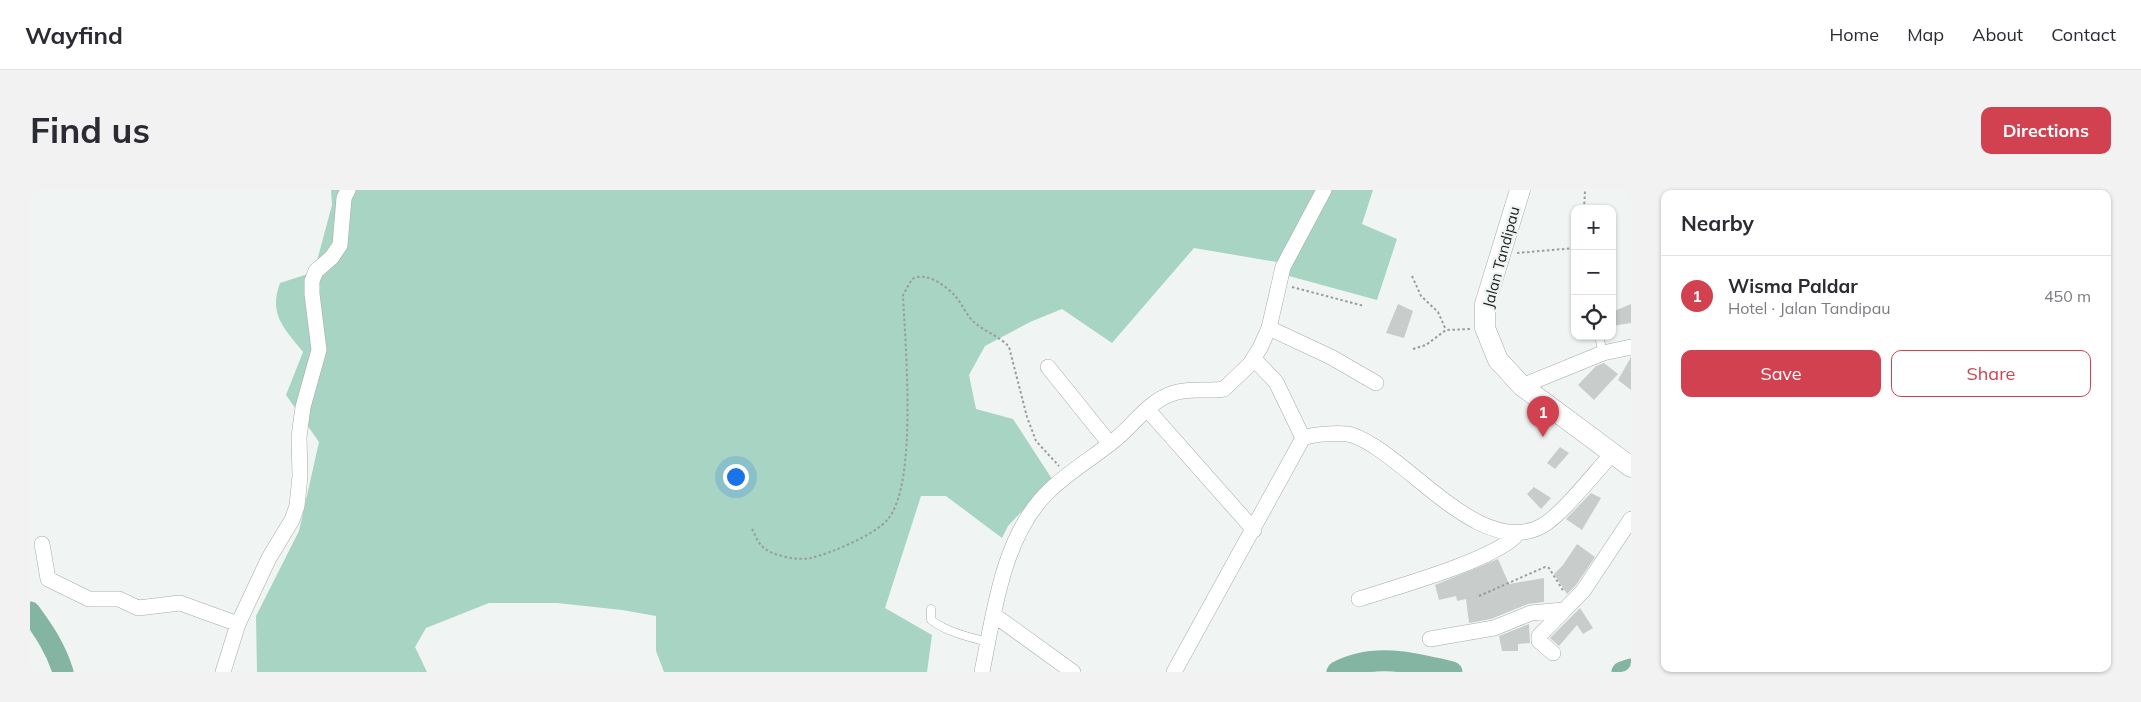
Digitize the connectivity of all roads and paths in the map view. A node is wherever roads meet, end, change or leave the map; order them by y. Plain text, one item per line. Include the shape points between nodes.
1 (348, 190) edge
2 (1324, 190) edge
3 (1520, 190) edge
4 (1585, 191) edge
5 (1584, 205) edge
6 (1571, 248) edge
7 (1500, 255) junction
8 (1412, 276) dead end
9 (1278, 284) junction
10 (1364, 306) dead end
11 (1269, 328) junction
12 (1485, 328) junction
13 (1446, 330) junction
14 (1600, 340) edge
15 (1631, 347) edge
16 (1413, 349) dead end
17 (1604, 353) junction
18 (1254, 359) junction
19 (1048, 367) dead end
20 (1376, 383) dead end
21 (1522, 386) junction
22 (1147, 409) junction
23 (1303, 438) junction
24 (1110, 444) junction
25 (1613, 453) junction
26 (1631, 467) edge
27 (1067, 475) junction
28 (1631, 519) edge
29 (752, 528) dead end
30 (1254, 530) junction
31 (1518, 533) junction
32 (42, 544) dead end
33 (1479, 596) dead end
34 (1359, 599) dead end
35 (1567, 607) junction
36 (931, 609) dead end
37 (994, 615) junction
38 (238, 624) junction
39 (1430, 639) dead end
40 (988, 642) junction
41 (1553, 653) dead end
42 (223, 672) edge
43 (982, 672) edge
44 (1073, 672) edge
45 (1174, 672) edge

1 - 38 street via 344,198 340,246 316,271 312,280 319,346 303,407 297,506
2 - 9 street via 1293,245
3 - 7 street, Jalan Tandipau
4 - 5 path
6 - 7 path
7 - 12 street, Jalan Tandipau via 1485,304
8 - 13 path via 1421,296 1438,312
9 - 10 path
9 - 11 street
11 - 18 street
11 - 20 street
12 - 13 path
12 - 21 street, Jalan Tandipau via 1498,360
13 - 16 path via 1426,346
14 - 17 lane
15 - 17 street
17 - 21 street
18 - 22 street via 1225,388 1176,392 1159,399
18 - 23 street via 1276,382
19 - 24 street
21 - 25 street, Jalan Tandipau
22 - 24 street
22 - 30 street
23 - 30 street
23 - 31 street via 1351,435 1370,444 1471,519 1492,528
24 - 27 street
25 - 26 street, Jalan Tandipau
25 - 31 street via 1549,521
27 - 29 path via 1036,440 1010,348 974,322 955,296 940,284 920,276 912,279 903,295 908,412 900,496 892,513 884,523 840,548 804,560 781,556 764,548
27 - 37 street via 1042,498 1021,527
28 - 35 street via 1583,591
30 - 45 street
31 - 34 street via 1506,544 1455,568
32 - 38 street via 48,579 89,599 119,599 138,608 180,603
33 - 35 path via 1547,567
35 - 39 street via 1531,613 1494,628
35 - 41 street via 1538,638
36 - 40 lane via 931,620 937,625
37 - 40 street
37 - 44 street
38 - 42 street
40 - 43 street

